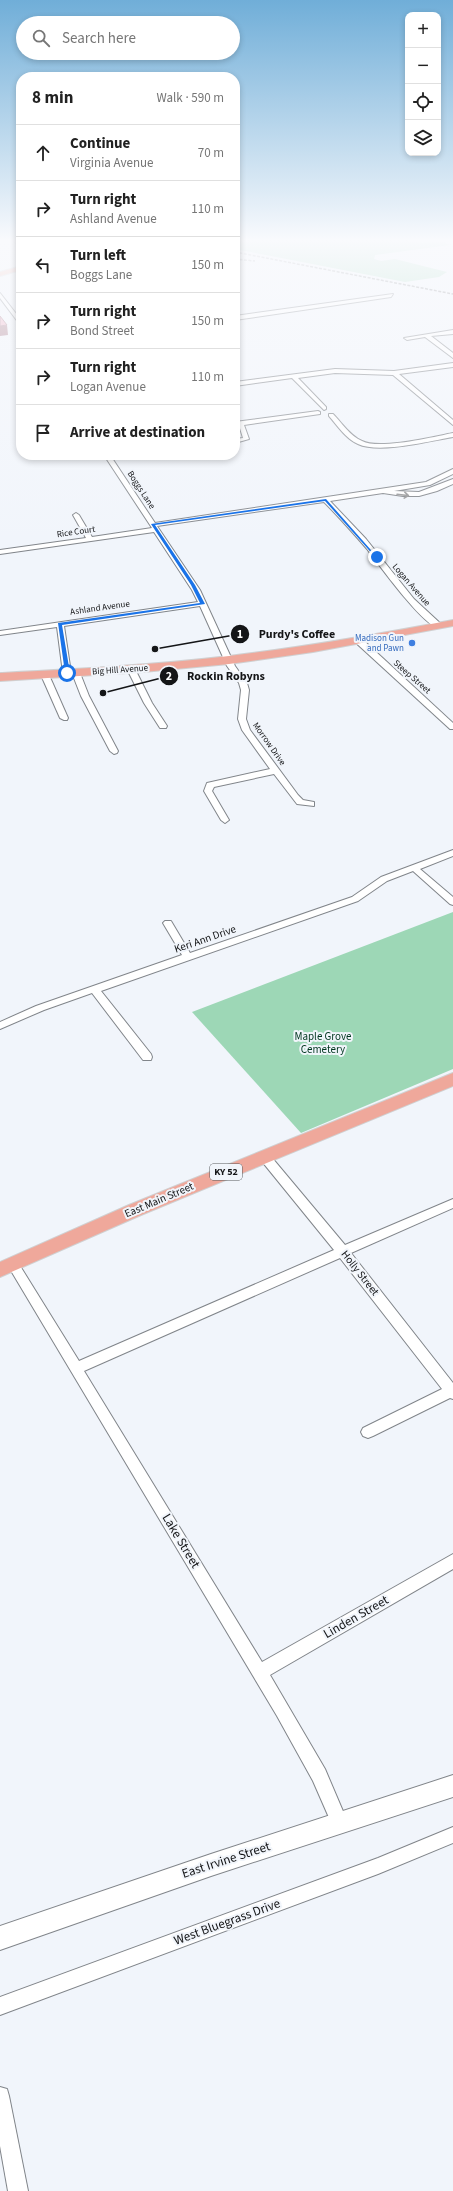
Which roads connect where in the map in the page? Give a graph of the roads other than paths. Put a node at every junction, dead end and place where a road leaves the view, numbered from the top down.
1 (434, 341) edge
2 (453, 356) edge
3 (453, 366) edge
4 (394, 373) junction
5 (293, 376) junction
6 (240, 383) edge
7 (324, 408) junction
8 (318, 413) junction
9 (331, 415) junction
10 (453, 423) edge
11 (240, 424) edge
12 (240, 428) edge
13 (453, 435) edge
14 (240, 440) edge
15 (110, 460) edge
16 (453, 471) edge
17 (453, 481) edge
18 (382, 491) junction
19 (326, 500) junction
20 (76, 515) dead end
21 (154, 527) junction
22 (90, 539) junction
23 (0, 552) edge
24 (202, 604) junction
25 (453, 623) edge
26 (60, 624) junction
27 (438, 626) junction
28 (0, 633) edge
29 (358, 640) junction
30 (230, 660) junction
31 (131, 670) junction
32 (72, 673) junction
33 (45, 675) junction
34 (0, 677) edge
35 (64, 718) dead end
36 (451, 722) edge
37 (163, 726) dead end
38 (114, 751) dead end
39 (275, 771) junction
40 (311, 804) dead end
41 (225, 820) dead end
42 (453, 853) edge
43 (413, 867) junction
44 (453, 902) edge
45 (168, 923) dead end
46 (188, 957) junction
47 (94, 990) junction
48 (0, 1026) edge
49 (148, 1057) dead end
50 (453, 1079) edge
51 (264, 1156) junction
52 (453, 1203) edge
53 (343, 1252) junction
54 (7, 1267) edge
55 (77, 1368) junction
56 (452, 1391) edge
57 (368, 1432) dead end
58 (453, 1561) edge
59 (260, 1672) junction
60 (453, 1786) edge
61 (340, 1823) junction
62 (453, 1835) edge
63 (0, 1938) edge
64 (0, 2006) edge
65 (0, 2096) edge
66 (18, 2191) edge

1 - 2 street
3 - 4 street
4 - 5 street
4 - 10 street
5 - 6 street
5 - 7 street
7 - 8 street
7 - 9 street
8 - 9 street
8 - 11 street
9 - 13 street
12 - 14 street
15 - 21 street, Boggs Lane
16 - 18 street, Rice Court
18 -> 17 street
18 - 19 street, Rice Court
19 - 21 street, Rice Court
19 - 27 street, Logan Avenue
20 - 22 street
21 - 22 street, Rice Court
21 - 24 street, Boggs Lane
22 - 23 street, Rice Court
24 - 26 street, Ashland Avenue
24 - 30 street, Boggs Lane
25 - 27 main road, Big Hill Avenue
26 - 28 street, Ashland Avenue
26 - 32 street
27 - 29 main road, Big Hill Avenue
29 - 30 main road, Big Hill Avenue
29 - 36 street, Steep Street
30 - 31 main road, Big Hill Avenue
30 - 39 street, Morrow Drive
31 - 32 main road, Big Hill Avenue
31 - 37 street
32 - 33 main road, Big Hill Avenue
32 - 38 street
33 - 34 main road, Big Hill Avenue
33 - 35 street
39 - 40 street, Morrow Drive
39 - 41 street
42 - 43 street, Keri Ann Drive
43 - 44 street
43 - 46 street, Keri Ann Drive
45 - 46 street
46 - 47 street, Keri Ann Drive
47 - 48 street, Keri Ann Drive
47 - 49 street
50 - 51 main road, East Main Street / KY 52
51 - 53 street, Holly Street
51 - 54 main road, East Main Street / KY 52
52 - 53 street
53 - 55 street
53 - 56 street, Holly Street
54 - 55 street, Lake Street
55 - 59 street, Lake Street
56 - 57 street
58 - 59 street, Linden Street
59 - 61 street, Lake Street
60 - 61 street, East Irvine Street
61 - 63 street, East Irvine Street
62 - 64 street, West Bluegrass Drive
65 - 66 street

